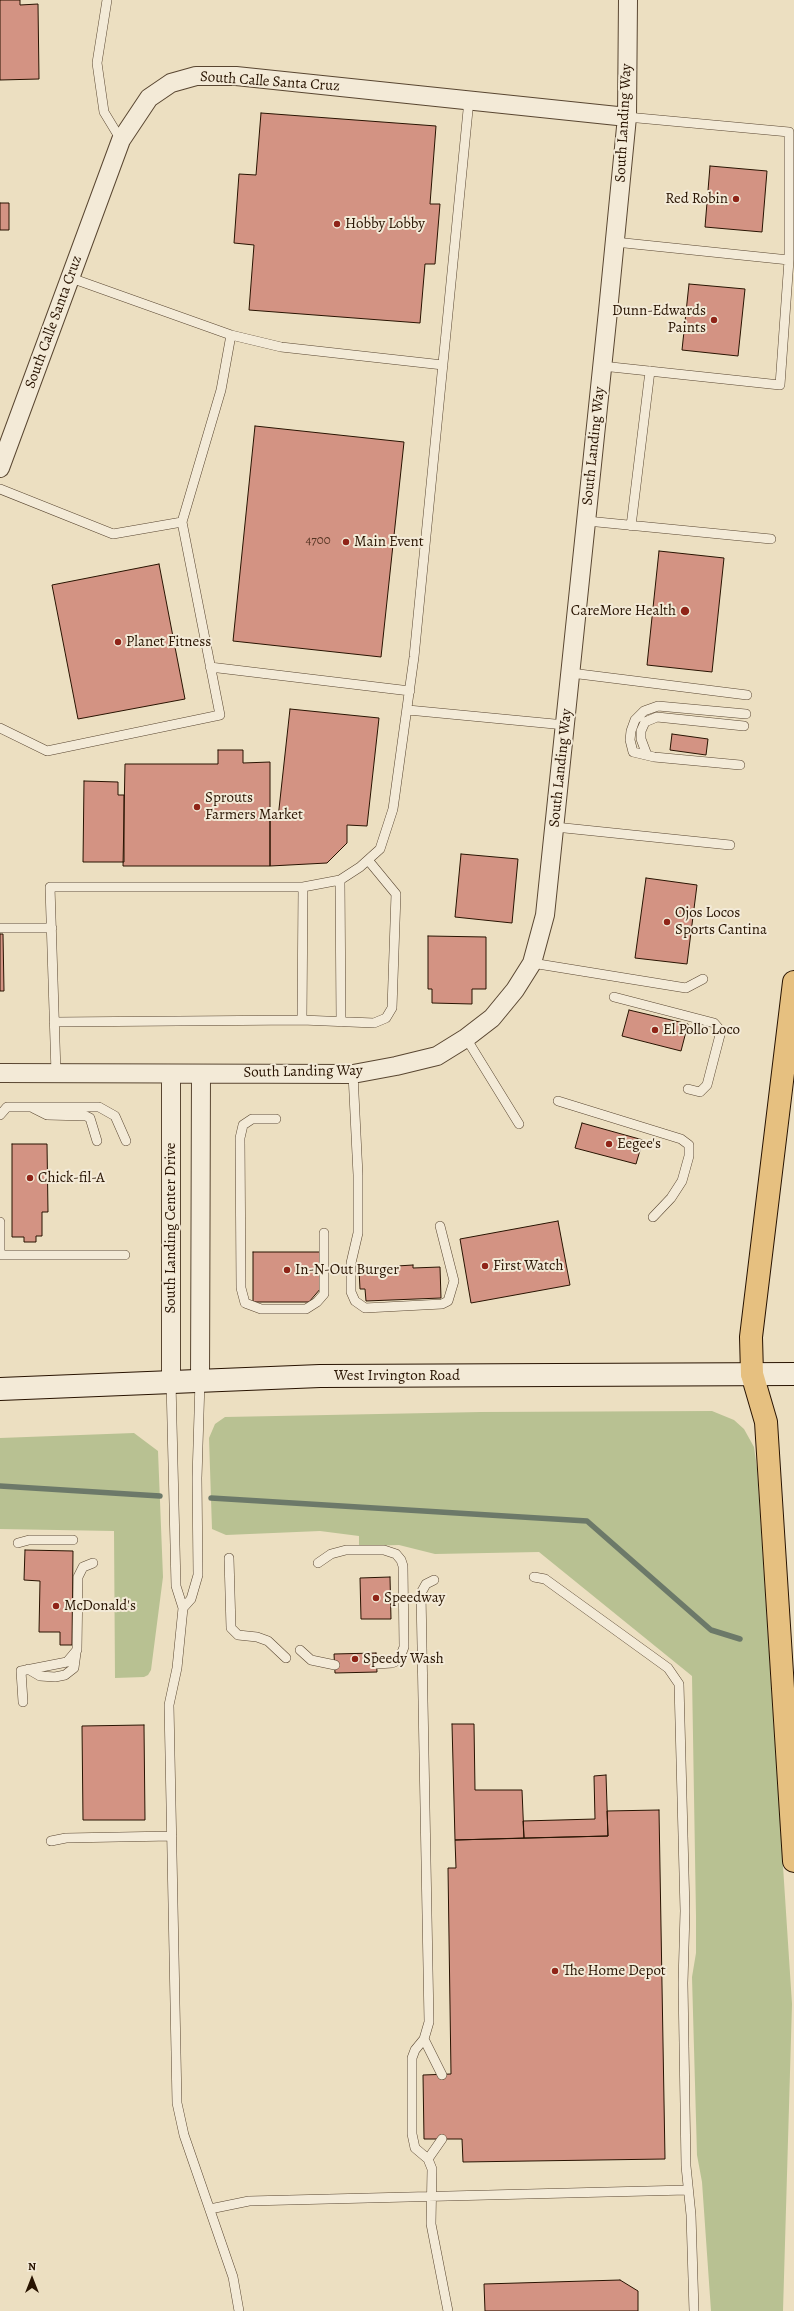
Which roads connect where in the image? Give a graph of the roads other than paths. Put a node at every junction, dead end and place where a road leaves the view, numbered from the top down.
1 (107, 0) edge
2 (628, 0) edge
3 (469, 100) junction
4 (628, 117) junction
5 (122, 140) junction
6 (615, 242) junction
7 (789, 260) junction
8 (71, 278) junction
9 (231, 335) junction
10 (443, 365) junction
11 (602, 366) junction
12 (650, 371) junction
13 (0, 468) edge
14 (0, 489) edge
15 (587, 521) junction
16 (182, 522) junction
17 (632, 526) junction
18 (771, 539) dead end
19 (210, 667) junction
20 (571, 673) junction
21 (410, 691) junction
22 (747, 695) dead end
23 (408, 710) junction
24 (746, 714) dead end
25 (566, 725) junction
26 (744, 726) dead end
27 (0, 728) edge
28 (646, 755) junction
29 (740, 765) dead end
30 (556, 827) junction
31 (730, 845) dead end
32 (368, 860) junction
33 (340, 880) junction
34 (303, 887) junction
35 (0, 928) edge
36 (52, 928) junction
37 (532, 963) junction
38 (703, 979) dead end
39 (794, 982) edge
40 (614, 997) dead end
41 (302, 1020) junction
42 (54, 1022) junction
43 (341, 1022) junction
44 (466, 1038) junction
45 (0, 1073) edge
46 (56, 1073) junction
47 (171, 1074) junction
48 (201, 1074) junction
49 (353, 1074) junction
50 (688, 1090) dead end
51 (558, 1101) dead end
52 (30, 1107) junction
53 (0, 1115) edge
54 (276, 1119) dead end
55 (519, 1124) dead end
56 (97, 1141) dead end
57 (126, 1141) dead end
58 (653, 1217) dead end
59 (0, 1222) edge
60 (440, 1226) dead end
61 (324, 1233) dead end
62 (0, 1255) edge
63 (126, 1255) dead end
64 (752, 1374) junction
65 (794, 1374) edge
66 (200, 1381) junction
67 (171, 1382) junction
68 (0, 1389) edge
69 (73, 1540) dead end
70 (18, 1543) dead end
71 (229, 1558) dead end
72 (93, 1563) dead end
73 (318, 1563) dead end
74 (534, 1577) dead end
75 (434, 1580) dead end
76 (183, 1608) junction
77 (300, 1650) dead end
78 (286, 1658) dead end
79 (377, 1664) dead end
80 (335, 1665) dead end
81 (23, 1702) dead end
82 (172, 1836) junction
83 (51, 1841) dead end
84 (794, 1861) edge
85 (424, 2038) junction
86 (442, 2075) dead end
87 (442, 2139) dead end
88 (428, 2159) junction
89 (687, 2190) junction
90 (431, 2196) junction
91 (210, 2209) junction
92 (239, 2311) edge
93 (448, 2311) edge
94 (694, 2311) edge

1 - 5 lane
2 - 4 street, South Landing Way
3 - 4 street, South Calle Santa Cruz
3 - 5 street, South Calle Santa Cruz
3 - 10 lane
4 - 6 street, South Landing Way
4 - 7 lane
5 - 8 street, South Calle Santa Cruz
6 - 7 lane
6 - 11 street, South Landing Way
7 - 12 lane
8 - 9 lane
8 - 13 street, South Calle Santa Cruz
9 - 10 lane
9 - 16 lane
10 - 21 lane
11 - 12 lane
11 - 15 street, South Landing Way
12 - 17 lane
14 - 16 lane
15 - 17 lane
15 - 20 street, South Landing Way
16 - 19 lane
17 - 18 lane
19 - 21 lane
19 - 27 lane
20 - 22 lane
20 - 25 street, South Landing Way
21 - 23 lane
23 - 25 lane
23 - 32 lane
24 - 28 lane
25 - 30 street, South Landing Way
26 - 28 lane
28 - 29 lane
30 - 31 lane
30 - 37 street, South Landing Way
32 - 33 lane
32 - 43 lane
33 - 34 lane
33 - 43 lane
34 - 36 lane
34 - 41 lane
35 - 36 lane
36 - 42 lane
37 - 38 lane
37 - 44 street, South Landing Way
39 - 64 main road
40 - 50 lane
41 - 42 lane
41 - 43 lane
42 - 46 lane
44 - 49 street, South Landing Way
44 - 55 lane
45 - 46 street, South Landing Way
46 - 47 street, South Landing Way
47 - 48 street, South Landing Way
47 - 67 street, South Landing Center Drive
48 - 49 street, South Landing Way
48 - 66 street, South Landing Center Drive
49 - 60 lane
51 - 58 lane
52 - 53 lane
52 - 56 lane
52 - 57 lane
54 - 61 lane
59 - 62 lane
62 - 63 lane
64 - 65 main road, West Irvington Road
64 - 66 main road, West Irvington Road
64 - 84 main road
66 - 67 main road, West Irvington Road
66 - 76 lane
67 - 68 main road, West Irvington Road
67 - 76 lane
69 - 70 lane
71 - 78 lane
72 - 81 lane
73 - 79 lane
74 - 89 lane
75 - 85 lane
76 - 82 lane
77 - 80 lane
82 - 83 lane
82 - 91 lane
85 - 86 lane
85 - 88 lane
87 - 88 lane
88 - 90 lane
89 - 90 lane
89 - 94 lane
90 - 91 lane
90 - 93 lane
91 - 92 lane

